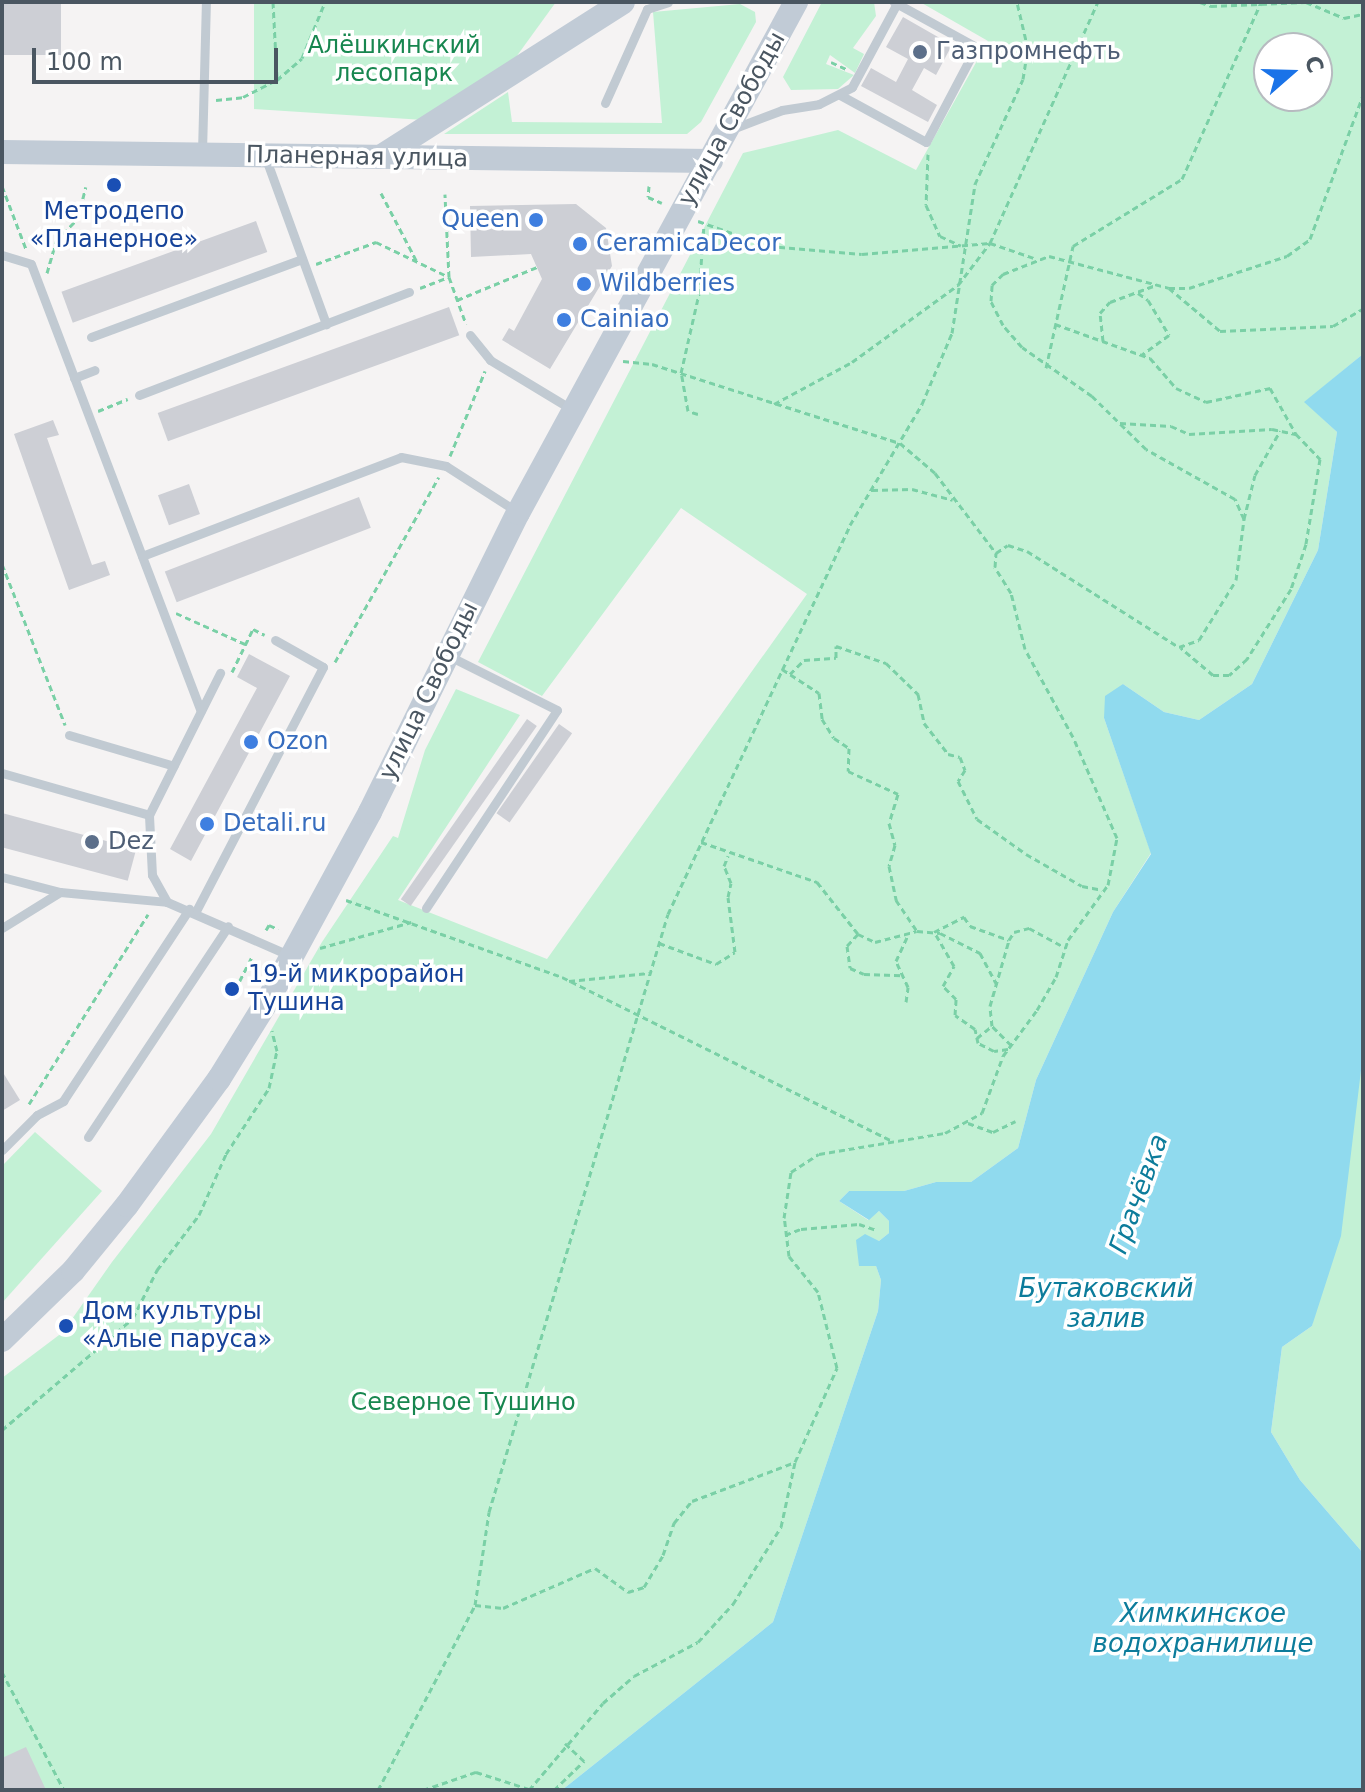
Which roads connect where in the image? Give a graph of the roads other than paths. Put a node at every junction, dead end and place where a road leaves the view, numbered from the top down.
1 (206, 2) edge
2 (623, 2) edge
3 (668, 2) edge
4 (895, 4) edge
5 (791, 6) edge
6 (840, 95) junction
7 (605, 103) dead end
8 (725, 132) junction
9 (2, 152) edge
10 (202, 155) junction
11 (265, 156) junction
12 (380, 157) junction
13 (711, 161) junction
14 (3, 251) edge
15 (304, 263) junction
16 (409, 292) road end
17 (326, 324) junction
18 (470, 335) road end
19 (91, 337) dead end
20 (95, 370) dead end
21 (74, 378) junction
22 (139, 395) road end
23 (576, 412) junction
24 (518, 513) junction
25 (142, 556) junction
26 (275, 640) road end
27 (445, 654) junction
28 (220, 673) road end
29 (201, 711) junction
30 (69, 735) road end
31 (174, 766) junction
32 (2, 773) edge
33 (149, 815) junction
34 (2, 877) edge
35 (60, 892) junction
36 (167, 902) junction
37 (426, 908) dead end
38 (192, 910) junction
39 (228, 926) junction
40 (2, 928) edge
41 (292, 957) junction
42 (88, 1137) dead end
43 (2, 1150) edge
44 (2, 1340) edge

1 - 10 lane
2 - 12 main road
3 - 7 lane
4 - 6 lane
4 - 6 lane
5 - 8 main road, улица Свободы
6 - 8 lane
8 - 13 main road, улица Свободы
9 - 10 main road, Планерная улица
10 - 11 main road, Планерная улица
11 - 12 main road, Планерная улица
11 - 15 lane
12 - 13 main road, Планерная улица
13 - 23 main road, улица Свободы
14 - 21 lane
15 - 17 lane
15 - 19 lane
16 - 17 lane
17 - 22 lane
18 - 23 lane
20 - 21 lane
21 - 25 lane
23 - 24 main road, улица Свободы
24 - 25 lane
24 - 27 main road, улица Свободы
25 - 29 lane
26 - 38 lane
27 - 37 lane
27 - 41 main road, улица Свободы
28 - 29 lane
29 - 31 lane
30 - 31 lane
31 - 33 lane
32 - 33 lane
33 - 36 lane
34 - 35 lane
35 - 36 lane
35 - 40 lane
36 - 38 lane
38 - 39 lane
38 - 43 lane
39 - 41 lane
39 - 42 lane
41 - 44 main road, улица Свободы

